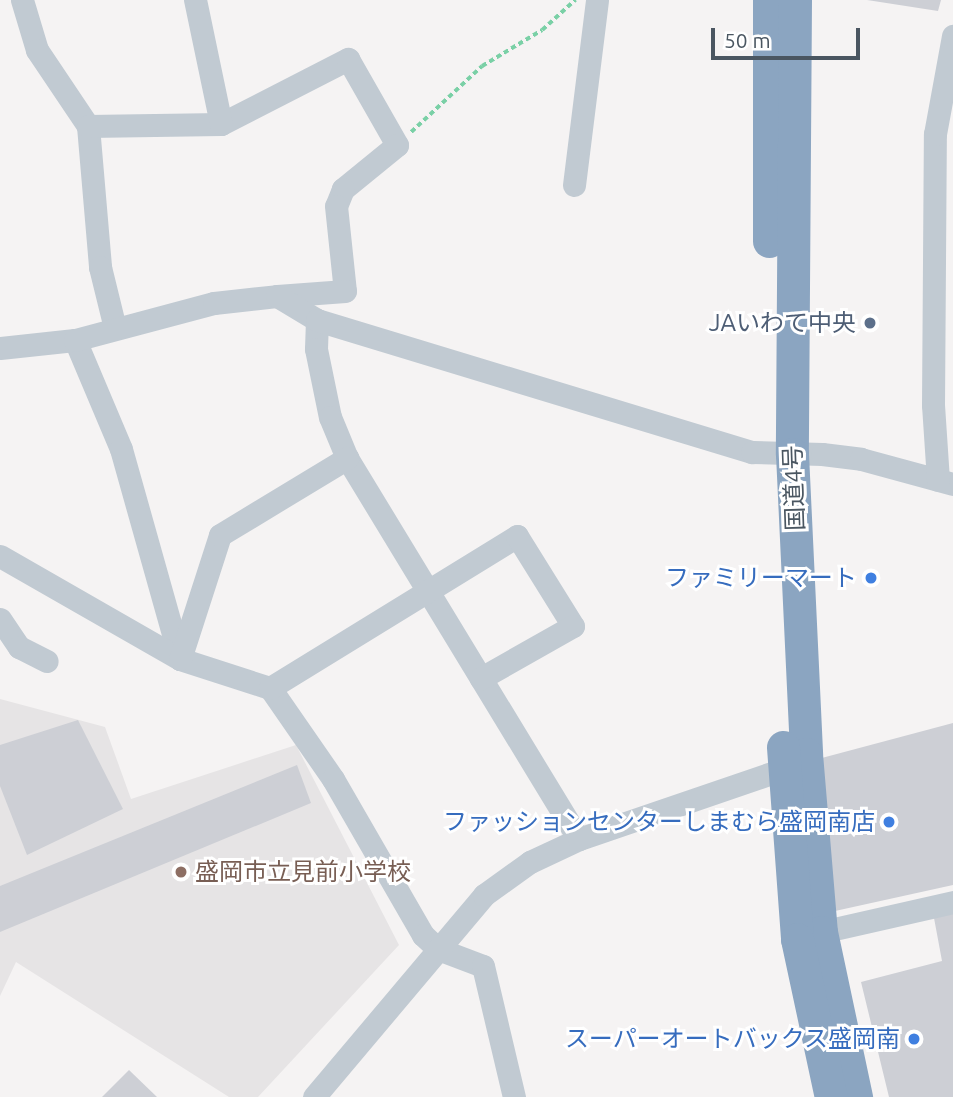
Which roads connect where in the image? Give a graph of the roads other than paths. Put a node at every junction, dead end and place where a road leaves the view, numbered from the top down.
1 (22, 0) edge
2 (195, 0) edge
3 (597, 0) edge
4 (769, 0) edge
5 (795, 0) edge
6 (953, 36) edge
7 (221, 124) junction
8 (88, 126) junction
9 (574, 186) dead end
10 (278, 296) junction
11 (317, 320) junction
12 (115, 328) junction
13 (75, 340) junction
14 (0, 348) edge
15 (782, 454) junction
16 (346, 458) junction
17 (946, 482) edge
18 (0, 556) edge
19 (429, 593) junction
20 (0, 619) edge
21 (180, 659) junction
22 (47, 661) dead end
23 (481, 678) junction
24 (270, 688) junction
25 (795, 765) junction
26 (579, 839) junction
27 (953, 902) edge
28 (821, 932) junction
29 (438, 949) junction
30 (314, 1097) edge
31 (514, 1097) edge
32 (831, 1097) edge
33 (856, 1097) edge

1 - 8 street
2 - 7 street
3 - 9 street
4 - 15 highway, 国道4号
5 - 15 highway, 国道4号
6 - 17 street
7 - 8 street
7 - 10 street
8 - 12 street
10 - 11 street
10 - 12 street
11 - 15 street
11 - 16 street
12 - 13 street
13 - 14 street
13 - 21 street
15 - 17 street
15 - 25 highway, 国道4号
16 - 19 street
16 - 21 street
18 - 21 street
19 - 23 street
19 - 23 street
19 - 24 street
20 - 22 street
21 - 24 street
23 - 26 street
24 - 29 street
25 - 26 street
25 - 28 highway, 国道4号
25 - 32 highway, 国道4号
26 - 29 street
27 - 28 street
28 - 33 highway, 国道4号
29 - 30 street
29 - 31 street

